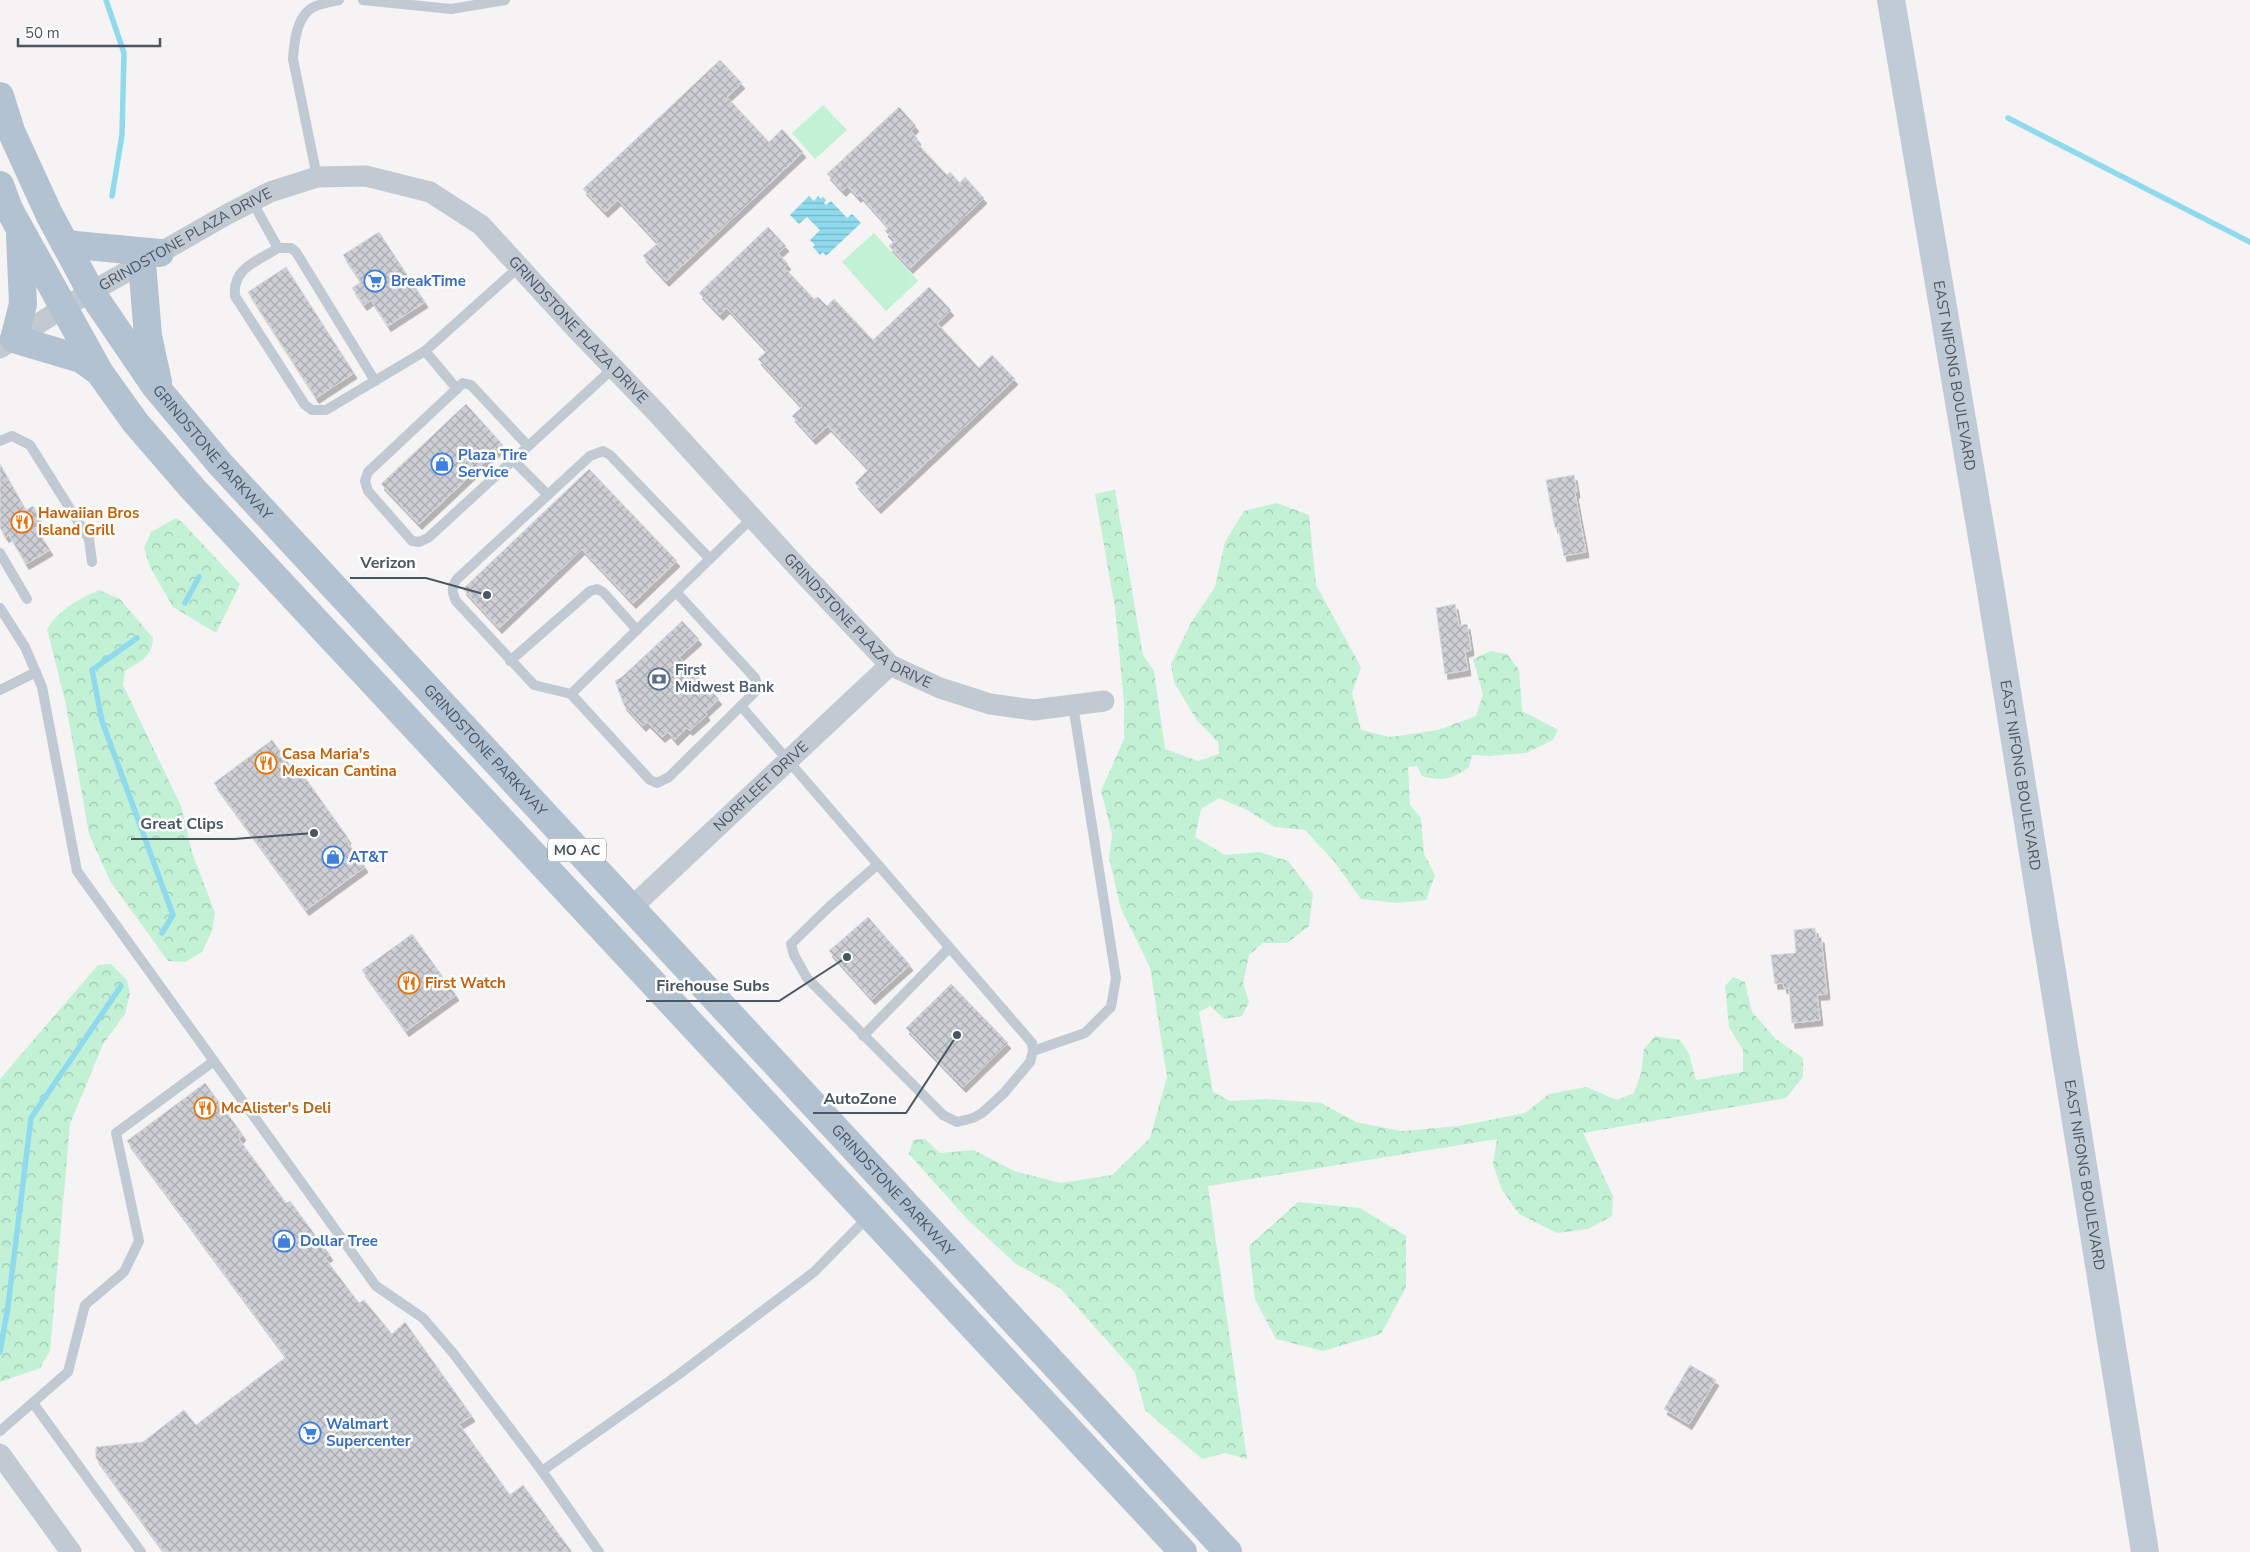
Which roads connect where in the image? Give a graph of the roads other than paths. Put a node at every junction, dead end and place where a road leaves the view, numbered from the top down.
1 (339, 0) edge
2 (363, 0) edge
3 (505, 0) edge
4 (1891, 0) edge
5 (0, 96) edge
6 (317, 177) junction
7 (0, 185) edge
8 (252, 201) junction
9 (20, 228) junction
10 (65, 244) junction
11 (278, 248) junction
12 (151, 258) junction
13 (519, 267) junction
14 (91, 292) junction
15 (63, 308) junction
16 (7, 344) edge
17 (424, 351) junction
18 (613, 368) junction
19 (100, 373) junction
20 (375, 381) junction
21 (457, 389) junction
22 (161, 393) junction
23 (0, 441) edge
24 (528, 446) junction
25 (513, 460) junction
26 (548, 495) junction
27 (752, 518) junction
28 (0, 552) edge
29 (710, 559) junction
30 (92, 562) dead end
31 (676, 592) junction
32 (27, 599) dead end
33 (0, 608) edge
34 (637, 630) junction
35 (510, 660) junction
36 (890, 665) junction
37 (36, 672) junction
38 (0, 690) edge
39 (571, 694) junction
40 (1104, 701) dead end
41 (1073, 705) junction
42 (741, 706) junction
43 (788, 761) junction
44 (877, 865) junction
45 (631, 908) junction
46 (949, 948) junction
47 (862, 1036) junction
48 (1033, 1051) junction
49 (214, 1061) junction
50 (870, 1215) junction
51 (33, 1403) junction
52 (0, 1431) edge
53 (0, 1454) edge
54 (542, 1471) junction
55 (71, 1552) edge
56 (141, 1552) edge
57 (599, 1552) edge
58 (1183, 1552) edge
59 (1228, 1552) edge
60 (2145, 1552) edge

1 - 6 lane
2 - 3 lane
4 - 60 street, EAST NIFONG BOULEVARD
5 - 10 main road, GRINDSTONE PARKWAY / MO AC
6 - 8 street, GRINDSTONE PLAZA DRIVE
6 - 13 street, GRINDSTONE PLAZA DRIVE
7 - 9 main road, MO AC
8 - 11 lane
8 - 12 street, GRINDSTONE PLAZA DRIVE
9 - 15 main road, MO AC
9 - 16 main road
10 - 12 main road
10 - 14 main road, GRINDSTONE PARKWAY / MO AC
11 - 20 lane
11 - 20 lane
12 - 14 street, GRINDSTONE PLAZA DRIVE
12 - 22 main road
13 - 17 lane
13 - 18 street, GRINDSTONE PLAZA DRIVE
14 - 15 street, GRINDSTONE PLAZA DRIVE
14 - 22 main road, GRINDSTONE PARKWAY / MO AC
15 - 16 street, GRINDSTONE PLAZA DRIVE
15 - 19 main road, MO AC
16 - 19 main road
17 - 20 lane
17 - 21 lane
18 - 24 lane
18 - 27 street, GRINDSTONE PLAZA DRIVE
19 - 50 main road, MO AC
21 - 24 lane
21 - 25 lane
22 - 45 main road, GRINDSTONE PARKWAY / MO AC
23 - 30 lane
24 - 25 lane
25 - 26 lane
26 - 29 lane
26 - 35 lane
27 - 29 lane
27 - 36 street, GRINDSTONE PLAZA DRIVE
28 - 32 lane
29 - 31 lane
31 - 34 lane
31 - 42 lane
33 - 37 lane
34 - 35 lane
34 - 39 lane
35 - 39 lane
36 - 41 street, GRINDSTONE PLAZA DRIVE
36 - 43 street, NORFLEET DRIVE
37 - 38 lane
37 - 49 lane
39 - 42 lane
40 - 41 street, GRINDSTONE PLAZA DRIVE
41 - 48 lane
42 - 43 lane
43 - 44 lane
43 - 45 street, NORFLEET DRIVE
44 - 46 lane
44 - 47 lane
45 - 59 main road, GRINDSTONE PARKWAY / MO AC
46 - 47 lane
46 - 48 lane
47 - 48 lane
49 - 51 lane
49 - 54 lane
50 - 54 lane
50 - 58 main road, MO AC
51 - 52 lane
51 - 56 lane
53 - 55 street
54 - 57 lane

